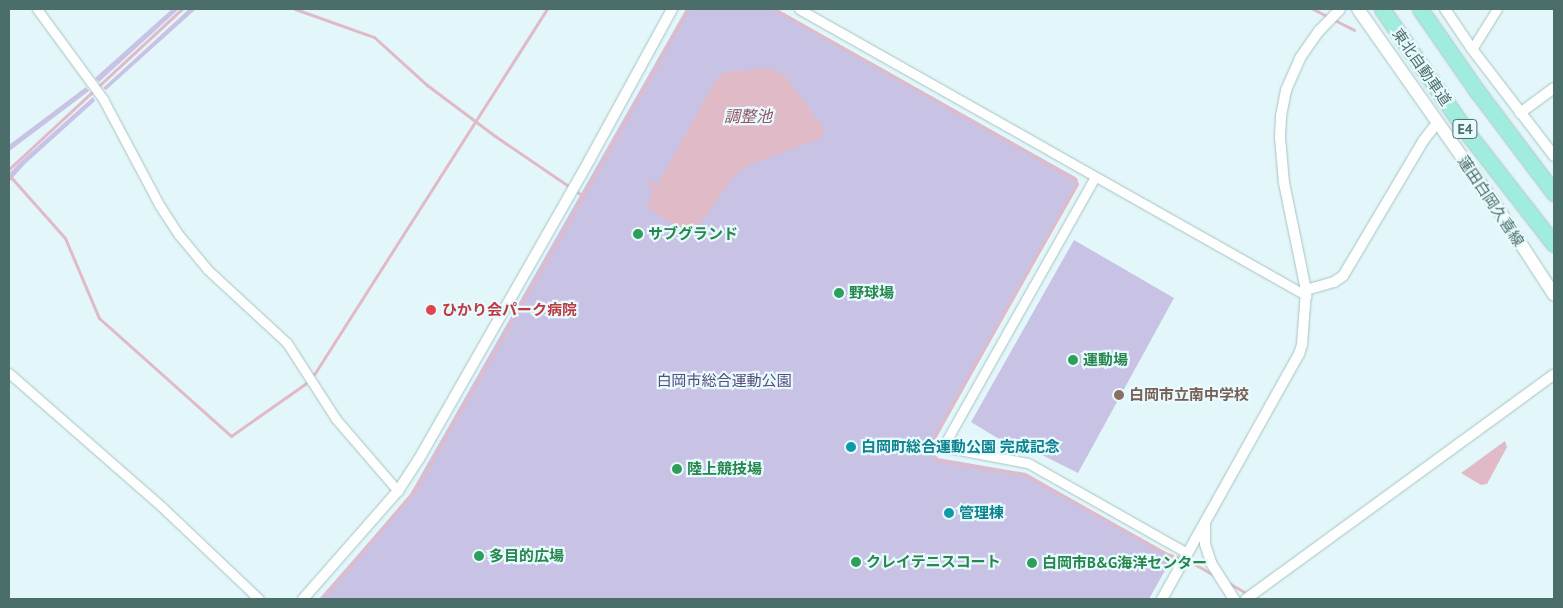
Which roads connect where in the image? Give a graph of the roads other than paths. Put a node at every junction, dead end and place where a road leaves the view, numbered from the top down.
1 (37, 9) edge
2 (672, 9) edge
3 (799, 9) edge
4 (1340, 9) edge
5 (1358, 9) edge
6 (1382, 9) edge
7 (1420, 9) edge
8 (1445, 9) edge
9 (1497, 9) edge
10 (1472, 49) junction
11 (1554, 88) edge
12 (1520, 113) junction
13 (1437, 123) junction
14 (1554, 156) edge
15 (1095, 177) junction
16 (1554, 193) edge
17 (1554, 244) edge
18 (1307, 293) junction
19 (1554, 294) edge
20 (9, 373) edge
21 (1554, 374) edge
22 (398, 491) junction
23 (1205, 521) junction
24 (1187, 553) junction
25 (259, 599) edge
26 (303, 599) edge
27 (1162, 599) edge
28 (1234, 599) edge
29 (1246, 599) edge

1 - 22 street
2 - 22 street
3 - 15 street
4 - 18 street
5 - 13 main road, 蓮田白岡久喜線
6 - 17 highway, 東北自動車道 / E4
7 - 16 highway, 東北自動車道 / E4
8 - 10 street
9 - 10 street
10 - 12 street
11 - 12 street
12 - 14 street
13 - 18 street
13 - 19 main road, 蓮田白岡久喜線
15 - 18 street
15 - 24 street
18 - 23 street
20 - 25 street
21 - 29 street
22 - 26 street
23 - 24 street
23 - 28 street
24 - 27 street

